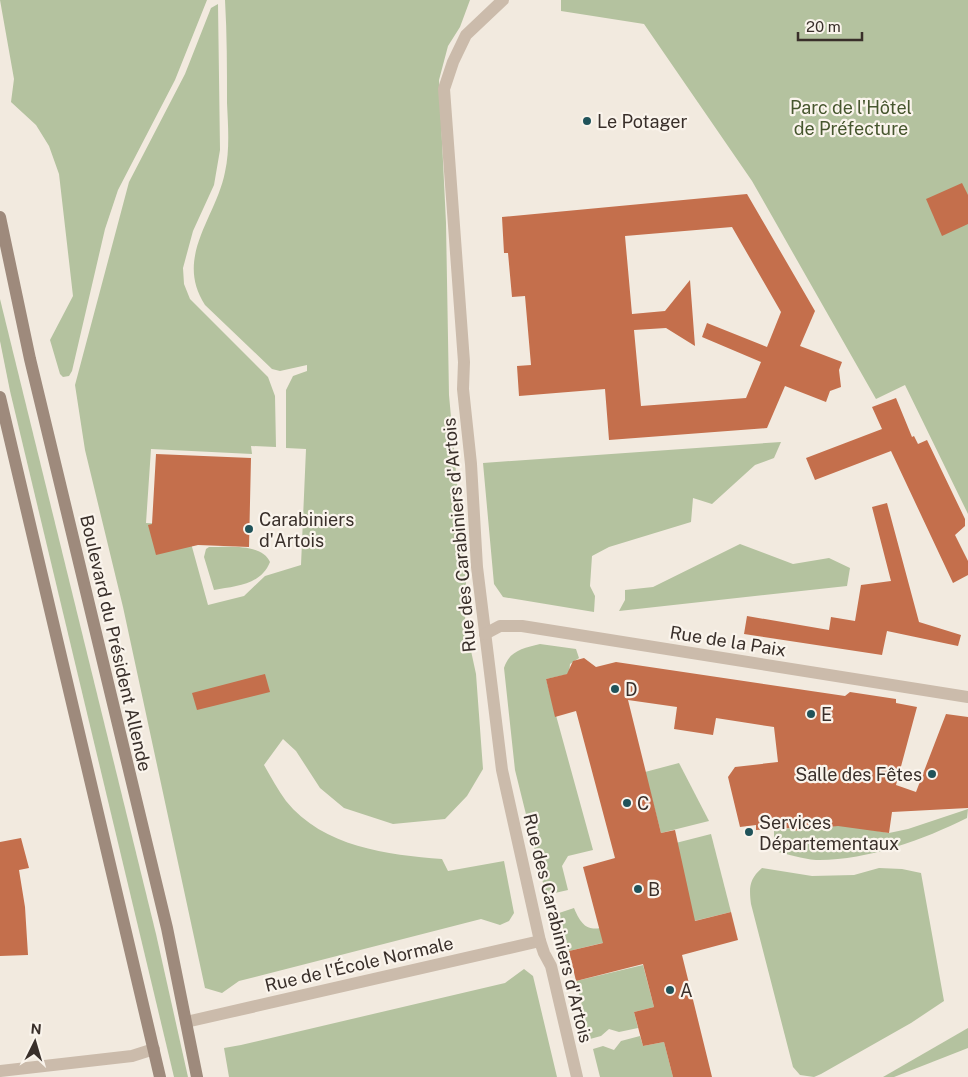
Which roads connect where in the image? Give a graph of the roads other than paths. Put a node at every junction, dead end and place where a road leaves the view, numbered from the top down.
1 (503, 0) edge
2 (0, 217) edge
3 (0, 397) edge
4 (485, 634) junction
5 (968, 697) edge
6 (540, 941) junction
7 (186, 1022) junction
8 (154, 1049) junction
9 (0, 1071) edge
10 (160, 1077) edge
11 (197, 1077) edge
12 (577, 1077) edge

1 - 4 street, Rue des Carabiniers d'Artois
2 - 7 main road, Boulevard du Président Allende
3 - 8 main road
4 - 5 street, Rue de la Paix
4 - 6 street, Rue des Carabiniers d'Artois
6 - 7 street, Rue de l'École Normale
6 - 12 street, Rue des Carabiniers d'Artois
7 - 11 main road, Boulevard du Président Allende
8 - 9 street
8 - 10 main road

